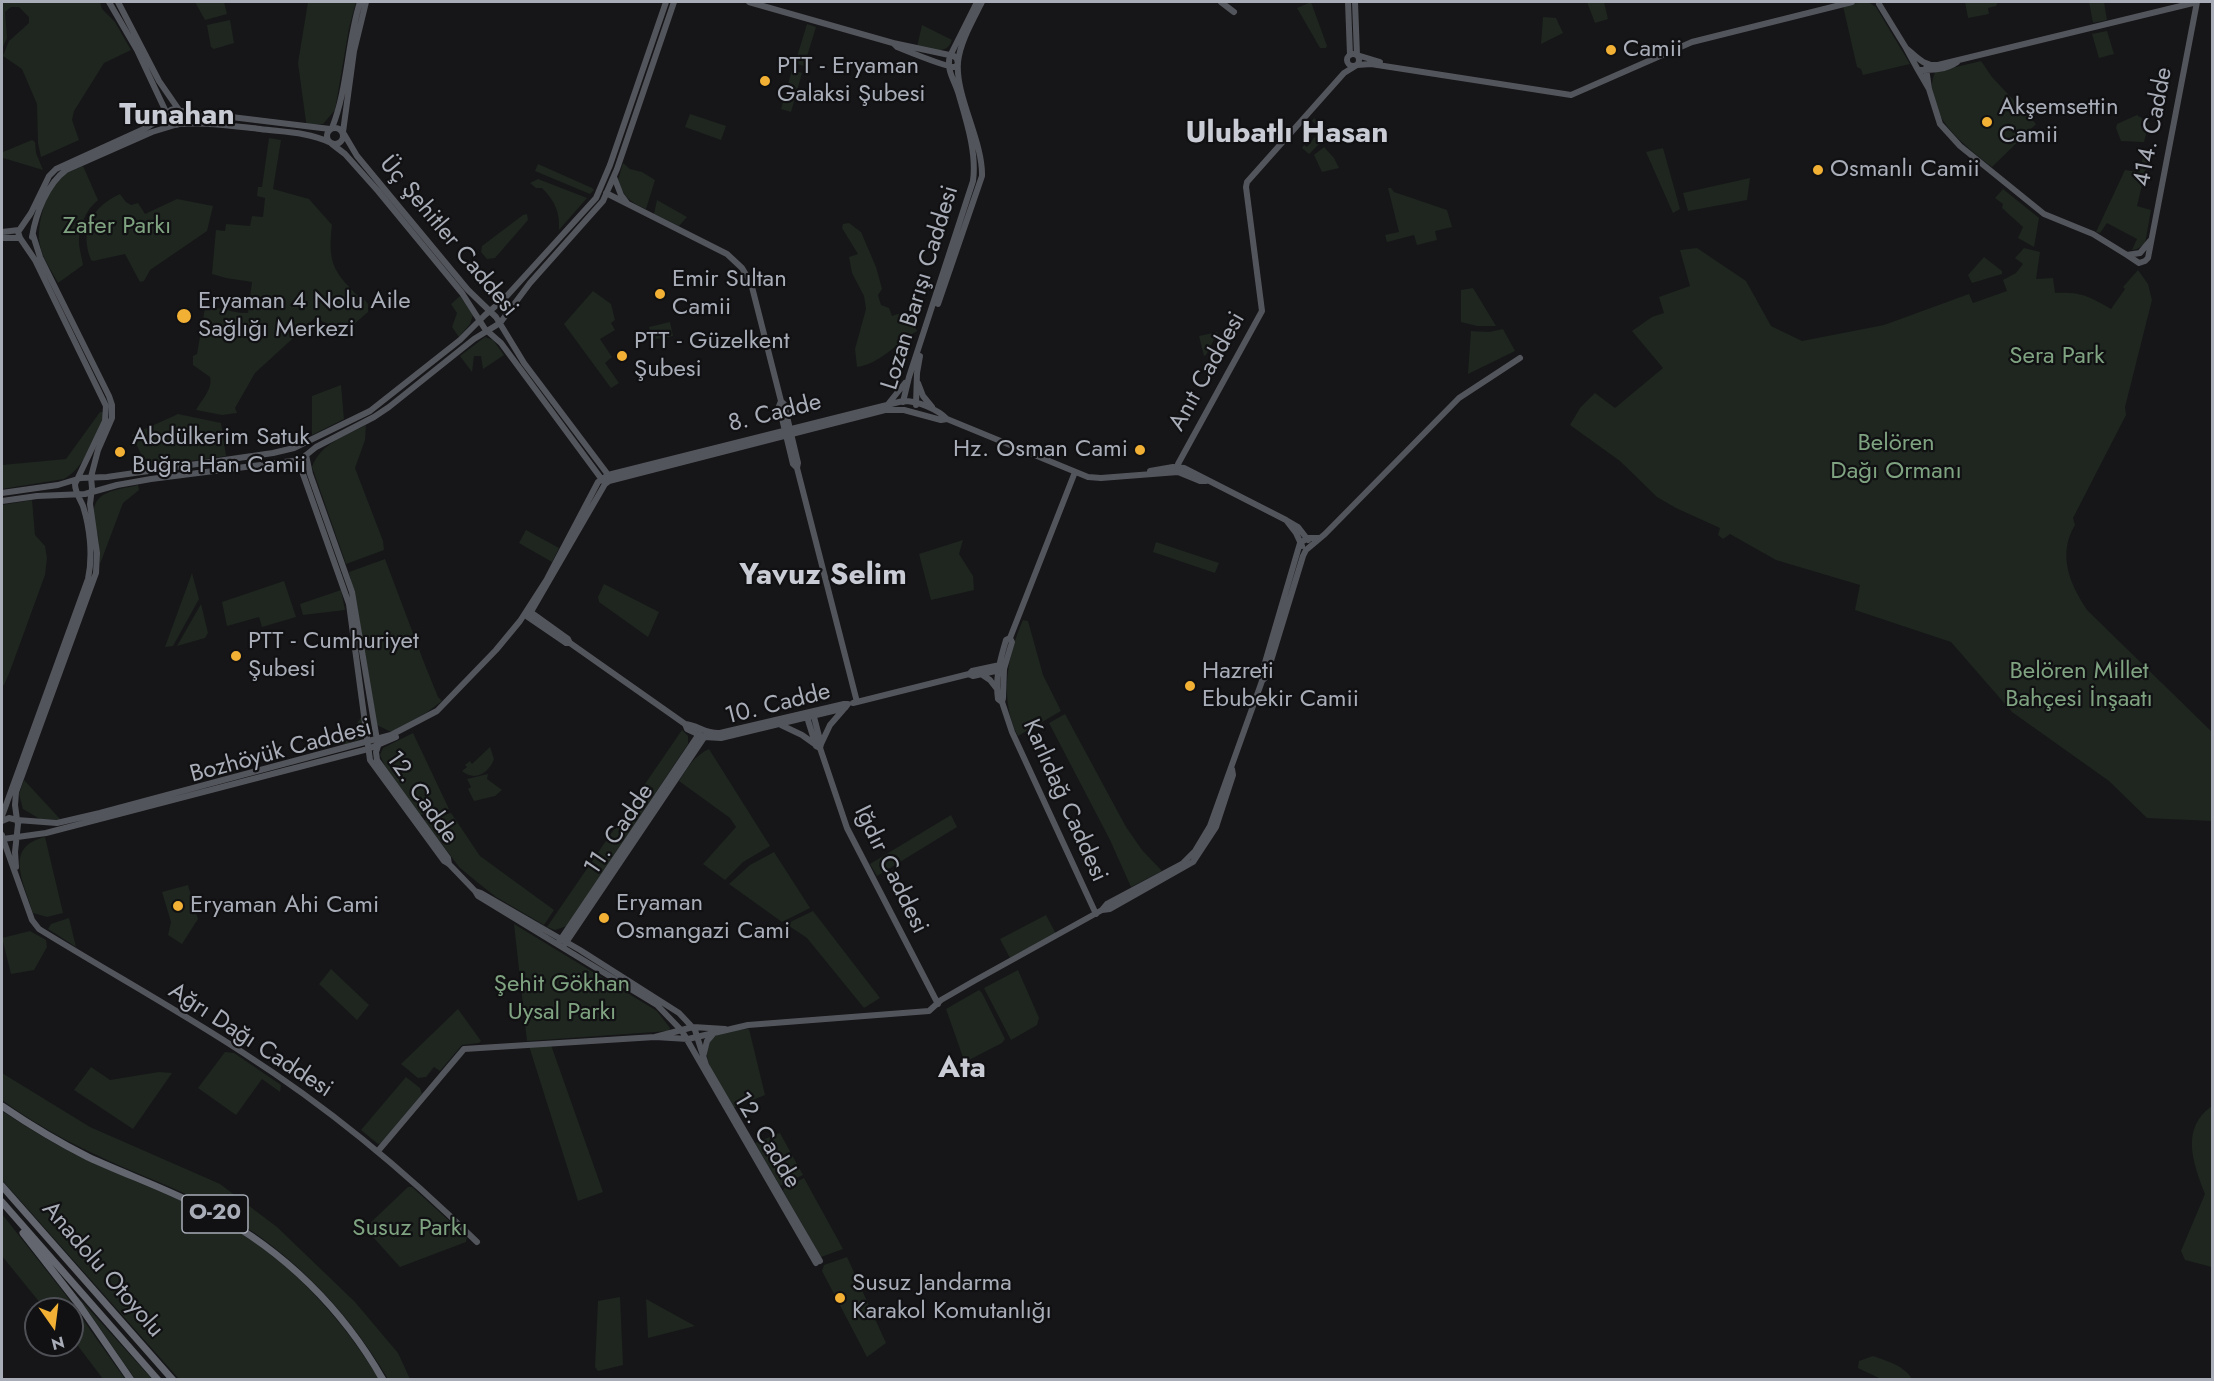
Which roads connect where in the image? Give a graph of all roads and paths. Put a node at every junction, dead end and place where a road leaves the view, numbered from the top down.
1 (110, 2) edge
2 (118, 2) edge
3 (360, 2) edge
4 (366, 2) edge
5 (666, 2) edge
6 (674, 2) edge
7 (750, 2) edge
8 (977, 2) edge
9 (982, 2) edge
10 (1221, 2) edge
11 (1348, 2) edge
12 (1355, 2) edge
13 (1840, 2) edge
14 (1852, 2) edge
15 (1877, 2) edge
16 (2197, 2) edge
17 (1234, 12) dead end
18 (892, 43) junction
19 (950, 56) junction
20 (1352, 57) junction
21 (958, 62) junction
22 (1916, 62) junction
23 (1957, 62) junction
24 (1357, 64) junction
25 (948, 67) junction
26 (1918, 70) junction
27 (1927, 70) junction
28 (1344, 73) junction
29 (1929, 90) junction
30 (1572, 93) junction
31 (181, 110) junction
32 (167, 115) junction
33 (178, 124) junction
34 (331, 129) junction
35 (343, 133) junction
36 (330, 143) junction
37 (978, 170) junction
38 (614, 177) junction
39 (974, 177) junction
40 (981, 179) junction
41 (604, 192) junction
42 (600, 199) junction
43 (629, 206) junction
44 (20, 229) junction
45 (2, 232) edge
46 (33, 234) junction
47 (2, 238) edge
48 (21, 239) junction
49 (2150, 241) junction
50 (2127, 255) junction
51 (491, 311) junction
52 (479, 321) junction
53 (500, 322) junction
54 (487, 331) junction
55 (1520, 358) dead end
56 (909, 377) junction
57 (917, 378) junction
58 (903, 401) junction
59 (916, 402) junction
60 (883, 406) junction
61 (904, 410) junction
62 (914, 412) junction
63 (937, 412) junction
64 (947, 419) junction
65 (788, 432) junction
66 (296, 447) junction
67 (305, 454) junction
68 (297, 460) junction
69 (1178, 469) junction
70 (1076, 472) junction
71 (92, 477) junction
72 (77, 479) junction
73 (606, 479) junction
74 (2, 493) edge
75 (91, 493) junction
76 (78, 494) junction
77 (2, 501) edge
78 (1286, 520) junction
79 (1308, 538) junction
80 (1320, 538) junction
81 (1300, 543) junction
82 (1309, 548) junction
83 (528, 614) junction
84 (1279, 626) junction
85 (1001, 667) junction
86 (969, 674) junction
87 (980, 674) junction
88 (997, 689) junction
89 (857, 702) junction
90 (1002, 702) junction
91 (847, 706) junction
92 (810, 715) junction
93 (780, 724) junction
94 (375, 725) junction
95 (412, 727) junction
96 (703, 734) junction
97 (391, 735) junction
98 (367, 741) junction
99 (378, 742) junction
100 (819, 746) junction
101 (368, 749) junction
102 (361, 751) junction
103 (373, 766) junction
104 (2, 816) edge
105 (16, 820) junction
106 (2, 821) edge
107 (16, 837) junction
108 (2, 838) edge
109 (449, 864) junction
110 (16, 871) junction
111 (476, 891) junction
112 (1099, 912) junction
113 (571, 929) junction
114 (547, 931) junction
115 (562, 943) junction
116 (580, 950) junction
117 (938, 1004) junction
118 (693, 1027) junction
119 (726, 1029) junction
120 (682, 1031) junction
121 (714, 1033) junction
122 (655, 1037) junction
123 (697, 1037) junction
124 (685, 1039) junction
125 (703, 1058) junction
126 (2, 1106) edge
127 (378, 1151) junction
128 (2, 1186) edge
129 (2, 1202) edge
130 (2, 1209) edge
131 (477, 1242) dead end
132 (131, 1380) edge
133 (158, 1380) edge
134 (173, 1380) edge
135 (383, 1380) edge

1 - 32 main road
2 - 31 main road
3 - 34 main road
4 - 35 main road
5 - 41 main road
6 - 38 main road
7 - 18 main road
8 - 19 main road
9 - 21 main road, Lozan Barışı Caddesi
10 - 17 main road
11 - 20 main road
12 - 20 main road
13 - 30 main road
14 - 30 main road
15 - 22 main road
16 - 23 main road
16 - 49 main road, 414. Cadde
18 - 19 main road
18 - 25 main road
19 - 21 main road
19 - 25 main road
20 - 24 main road
20 - 28 main road
20 - 30 main road
21 - 25 main road
21 - 37 main road, Lozan Barışı Caddesi
22 - 23 main road
22 - 26 main road
22 - 27 main road
23 - 27 main road
24 - 28 main road
24 - 30 main road
25 - 37 main road, Lozan Barışı Caddesi
26 - 27 main road
26 - 29 main road
27 - 29 main road
28 - 69 main road, Anıt Caddesi
29 - 50 main road
31 - 32 main road
31 - 33 main road
31 - 34 main road
32 - 33 main road
32 - 44 main road
33 - 36 main road, Üç Şehitler Caddesi
33 - 46 main road, Üç Şehitler Caddesi
34 - 35 main road
34 - 36 main road
35 - 36 main road
35 - 51 main road, Üç Şehitler Caddesi
36 - 52 main road, Üç Şehitler Caddesi
37 - 39 main road, Lozan Barışı Caddesi
37 - 40 main road, Lozan Barışı Caddesi
38 - 41 main road
38 - 43 main road
39 - 40 main road, Lozan Barışı Caddesi
39 - 56 main road, Lozan Barışı Caddesi
40 - 57 main road, Lozan Barışı Caddesi
41 - 42 main road
41 - 43 main road
42 - 43 main road
42 - 51 main road
42 - 53 main road
43 - 65 main road
44 - 45 main road
44 - 46 main road
44 - 48 main road
46 - 48 main road
46 - 71 main road, Ağrı Dağı Caddesi
47 - 48 main road
48 - 72 main road
49 - 50 main road
49 - 50 main road, 414. Cadde
51 - 52 main road
51 - 53 main road, Üç Şehitler Caddesi
52 - 54 main road, Üç Şehitler Caddesi
52 - 66 main road
53 - 54 main road
53 - 73 main road, Üç Şehitler Caddesi
54 - 67 main road
54 - 73 main road, Üç Şehitler Caddesi
55 - 80 main road
56 - 58 main road, Lozan Barışı Caddesi
56 - 60 main road
57 - 59 main road, Lozan Barışı Caddesi
57 - 63 main road
58 - 59 main road, 8. Cadde
58 - 60 main road, 8. Cadde
58 - 61 main road, Lozan Barışı Caddesi
59 - 62 main road, Lozan Barışı Caddesi
59 - 63 main road, 8. Cadde
60 - 65 main road, 8. Cadde
61 - 62 main road, 8. Cadde
61 - 65 main road, 8. Cadde
62 - 64 main road, 8. Cadde
63 - 64 main road, 8. Cadde
64 - 70 main road, 8. Cadde
65 - 73 main road, 8. Cadde
65 - 89 main road
66 - 67 main road
66 - 68 main road
66 - 71 main road
67 - 68 main road
67 - 94 main road, 12. Cadde
68 - 75 main road
68 - 98 main road, 12. Cadde
69 - 70 main road, 8. Cadde
69 - 78 main road
70 - 85 main road, Karlıdağ Caddesi
71 - 72 main road
71 - 75 main road, Ağrı Dağı Caddesi
72 - 74 main road
72 - 76 main road
73 - 83 main road, Bozhöyük Caddesi
75 - 76 main road
75 - 105 main road, Ağrı Dağı Caddesi
76 - 77 main road
76 - 104 main road
78 - 79 main road
78 - 81 main road
79 - 80 main road
79 - 81 main road
79 - 82 main road
80 - 82 main road
81 - 82 main road
81 - 84 main road
82 - 84 main road
83 - 95 main road, Bozhöyük Caddesi
83 - 96 main road, 10. Cadde
84 - 112 main road
85 - 86 main road, 10. Cadde
85 - 87 main road, 10. Cadde
85 - 88 main road, Karlıdağ Caddesi
85 - 90 main road, Karlıdağ Caddesi
86 - 87 main road, 10. Cadde
86 - 89 main road, 10. Cadde
87 - 88 main road
88 - 90 main road, Karlıdağ Caddesi
89 - 91 main road, 10. Cadde
90 - 112 main road, Karlıdağ Caddesi
91 - 92 main road, 10. Cadde
91 - 100 main road
92 - 93 main road, 10. Cadde
92 - 96 main road, 10. Cadde
92 - 100 main road, Iğdır Caddesi
93 - 96 main road, 10. Cadde
93 - 100 main road
94 - 97 main road
94 - 99 main road, 12. Cadde
95 - 97 main road, Bozhöyük Caddesi
95 - 99 main road, Bozhöyük Caddesi
96 - 113 main road, 11. Cadde
97 - 99 main road, Bozhöyük Caddesi
98 - 99 main road, Bozhöyük Caddesi
98 - 101 main road, 12. Cadde
98 - 105 main road, Bozhöyük Caddesi
99 - 101 main road, Bozhöyük Caddesi
99 - 109 main road, 12. Cadde
100 - 117 main road, Iğdır Caddesi
101 - 102 main road, Bozhöyük Caddesi
101 - 103 main road, 12. Cadde
102 - 103 main road
102 - 107 main road, Bozhöyük Caddesi
103 - 109 main road, 12. Cadde
105 - 106 main road, Bozhöyük Caddesi
105 - 107 main road, Ağrı Dağı Caddesi
107 - 108 main road, Bozhöyük Caddesi
107 - 110 main road, Ağrı Dağı Caddesi
108 - 110 main road, Ağrı Dağı Caddesi
109 - 111 main road, 12. Cadde
110 - 127 main road, Ağrı Dağı Caddesi
111 - 114 main road, 12. Cadde
111 - 115 main road, 12. Cadde
112 - 117 main road
113 - 114 main road
113 - 115 main road, 11. Cadde
113 - 116 main road
114 - 115 main road, 12. Cadde
115 - 116 main road, 12. Cadde
115 - 120 main road, 12. Cadde
116 - 118 main road, 12. Cadde
117 - 119 main road
118 - 119 main road
118 - 120 main road
118 - 123 main road, 12. Cadde
119 - 121 main road
120 - 122 main road
120 - 124 main road, 12. Cadde
121 - 123 main road
121 - 125 main road
122 - 124 main road
122 - 127 main road
123 - 124 main road
123 - 125 main road, 12. Cadde
124 - 125 main road, 12. Cadde
126 - 135 highway, O-20
127 - 131 main road, Ağrı Dağı Caddesi
128 - 134 highway, Anadolu Otoyolu
129 - 133 highway, Anadolu Otoyolu
130 - 132 highway

